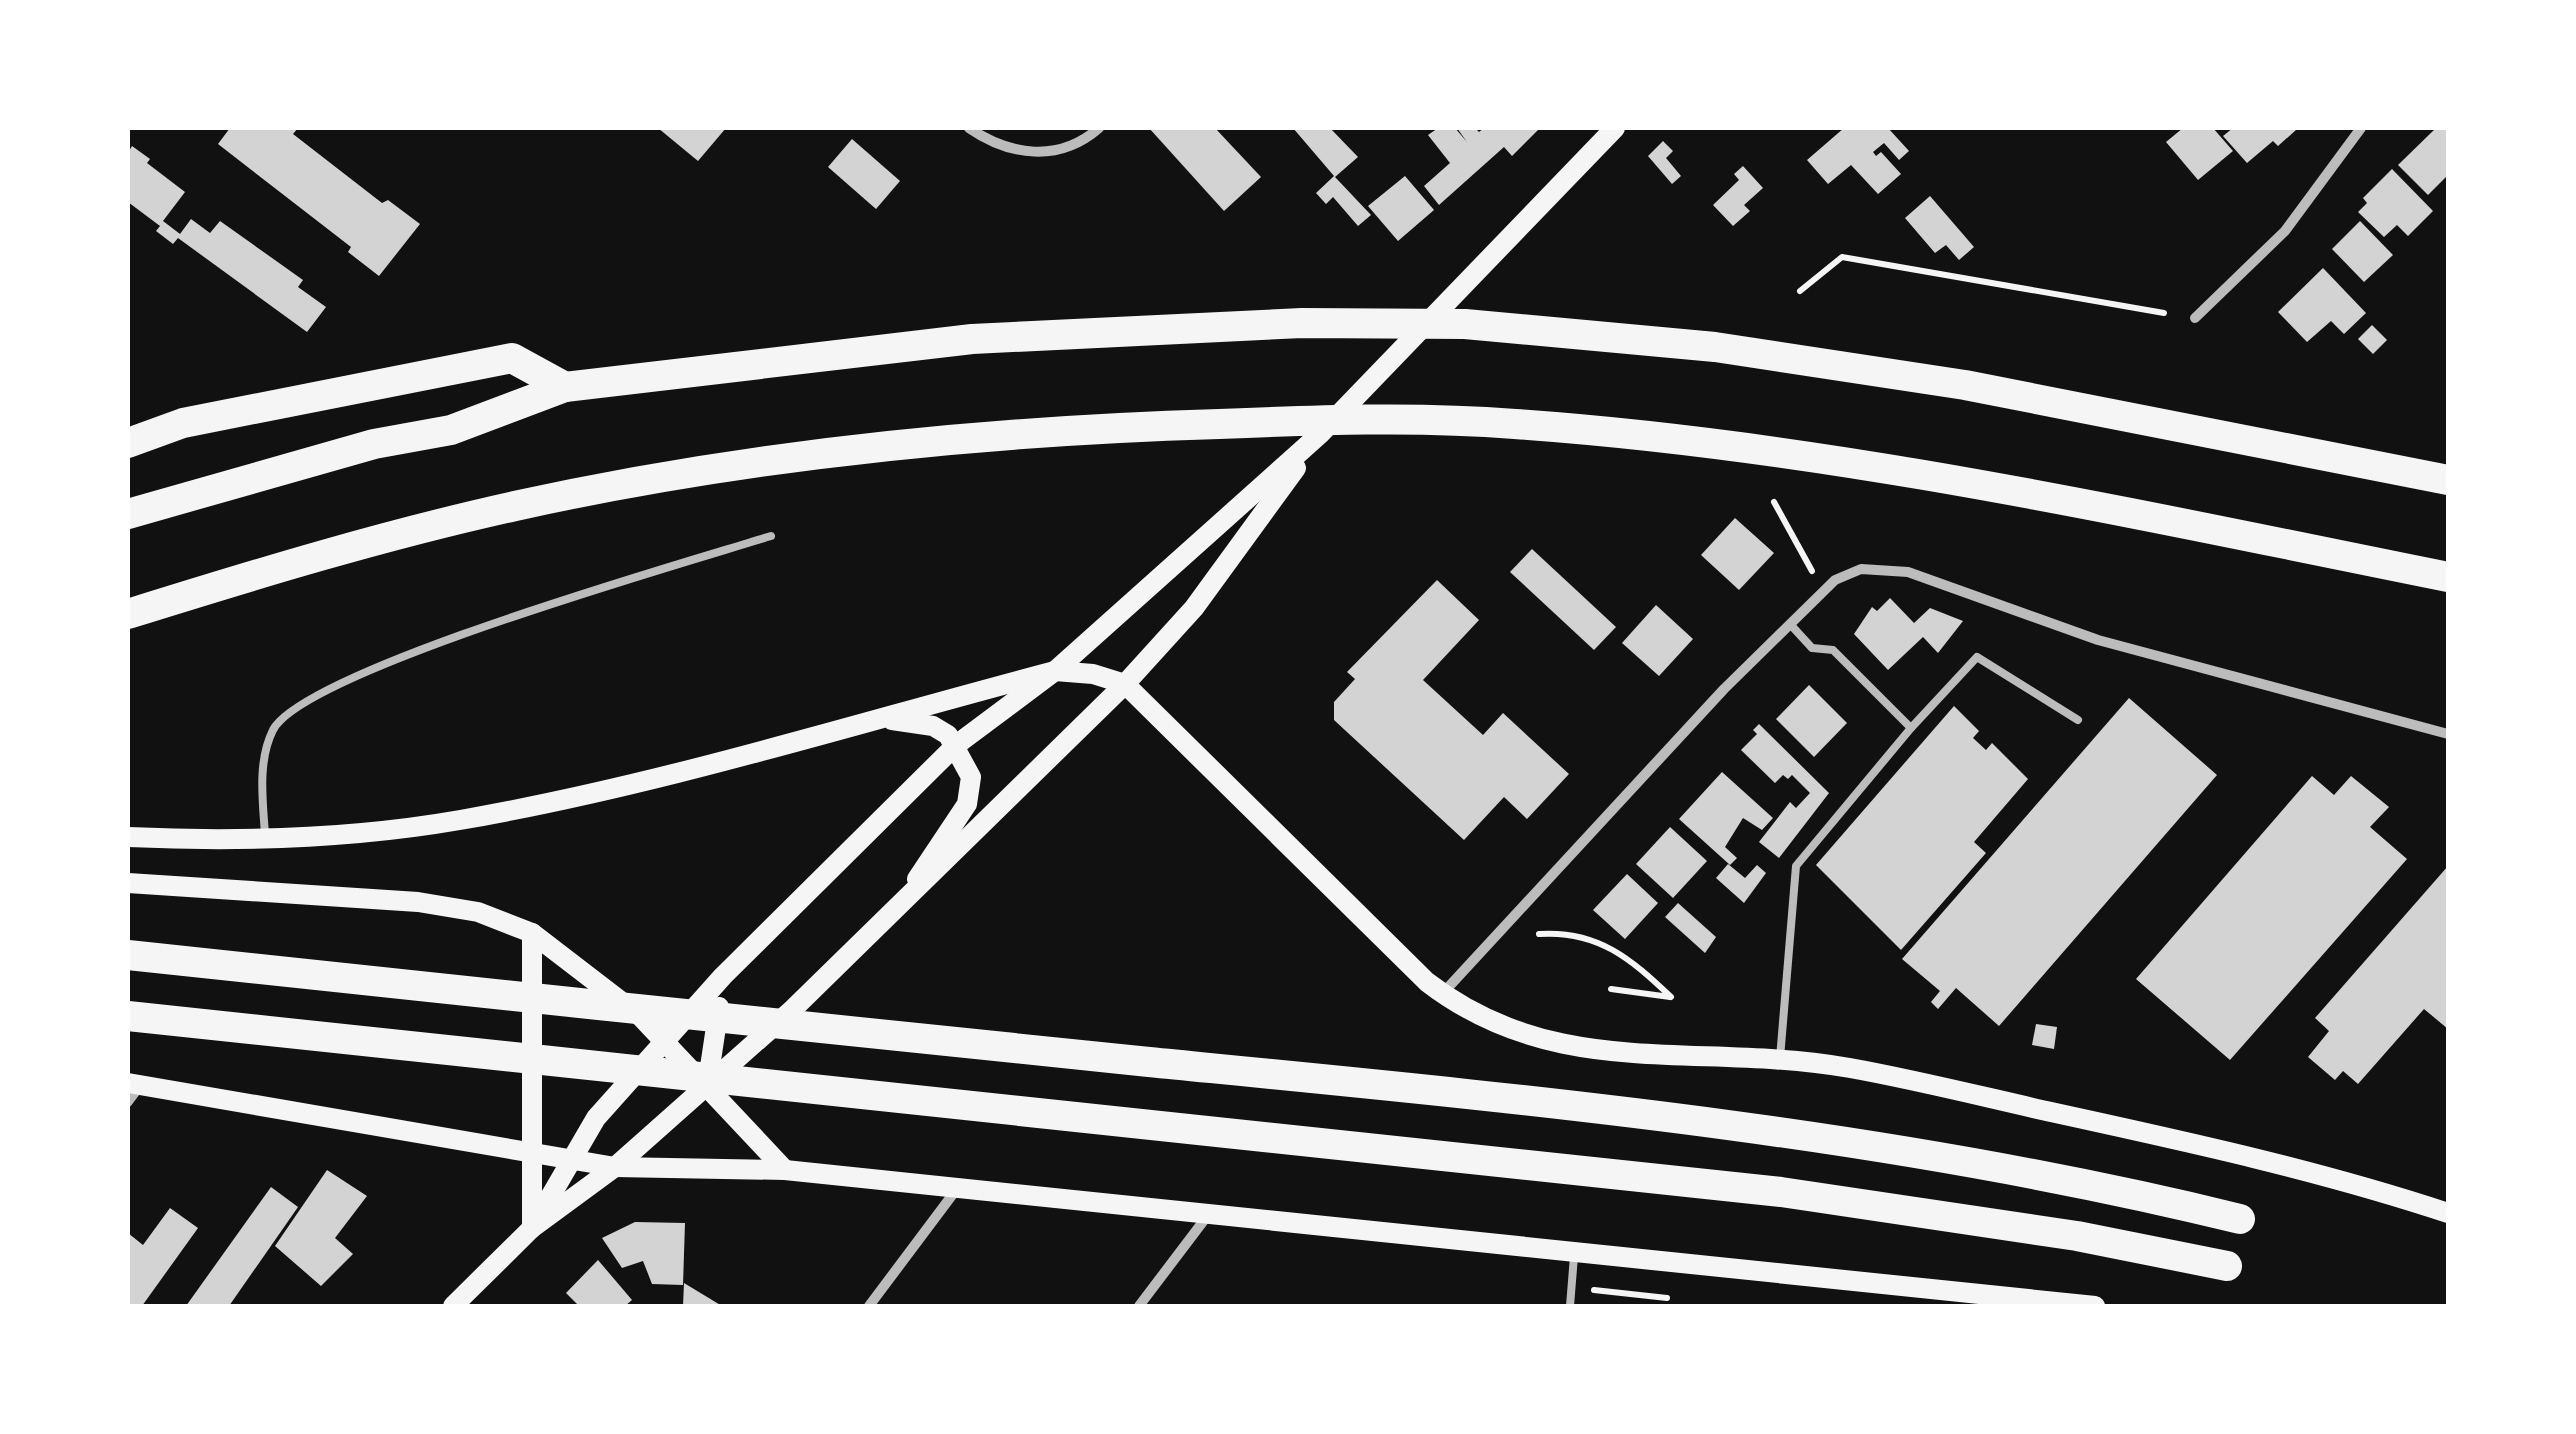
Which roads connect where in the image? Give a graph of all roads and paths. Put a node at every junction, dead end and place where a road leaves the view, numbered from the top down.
1 (969, 128) edge
2 (1099, 128) edge
3 (1615, 128) edge
4 (2361, 128) edge
5 (1800, 291) dead end
6 (2164, 313) dead end
7 (2195, 318) dead end
8 (565, 387) junction
9 (1320, 434) junction
10 (128, 443) edge
11 (2448, 480) edge
12 (1774, 502) dead end
13 (128, 514) edge
14 (771, 536) dead end
15 (1812, 571) dead end
16 (2448, 577) edge
17 (128, 614) edge
18 (1790, 624) junction
19 (1054, 671) junction
20 (1125, 684) junction
21 (880, 716) junction
22 (2078, 720) dead end
23 (1911, 728) junction
24 (2448, 734) edge
25 (956, 745) junction
26 (128, 837) edge
27 (265, 838) junction
28 (128, 883) edge
29 (906, 898) junction
30 (532, 933) junction
31 (1540, 934) dead end
32 (128, 955) edge
33 (723, 976) junction
34 (1611, 989) dead end
35 (1442, 994) junction
36 (128, 1016) edge
37 (664, 1041) junction
38 (1780, 1058) junction
39 (134, 1084) edge
40 (707, 1087) junction
41 (128, 1103) edge
42 (532, 1154) junction
43 (572, 1160) junction
44 (615, 1167) junction
45 (785, 1170) junction
46 (956, 1190) junction
47 (2448, 1212) edge
48 (1208, 1214) junction
49 (2240, 1218) dead end
50 (532, 1228) junction
51 (1574, 1253) junction
52 (2228, 1266) dead end
53 (1594, 1290) dead end
54 (1667, 1298) dead end
55 (2069, 1304) edge
56 (453, 1306) edge
57 (869, 1306) edge
58 (1139, 1306) edge
59 (1570, 1306) edge
60 (2095, 1306) edge

1 - 2 street
3 - 9 main road
4 - 7 street
5 - 6 path
8 - 10 highway
8 - 11 highway
8 - 13 highway
9 - 19 main road
9 - 20 main road
12 - 15 path
14 - 27 lane
16 - 17 highway
18 - 23 lane
18 - 24 street
18 - 35 street
19 - 20 main road
19 - 21 main road
19 - 25 main road
20 - 29 main road
20 - 35 main road
21 - 25 main road
21 - 27 main road
22 - 23 lane
23 - 38 lane
25 - 29 main road
25 - 33 main road
26 - 27 main road
28 - 30 main road
29 - 40 main road
30 - 37 main road
30 - 42 main road
31 - 34 path
32 - 49 highway
33 - 37 main road
33 - 40 main road
35 - 38 main road
36 - 52 highway
37 - 40 main road
37 - 43 main road
38 - 47 main road
39 - 41 lane
39 - 42 main road
40 - 44 main road
40 - 45 main road
42 - 43 main road
42 - 50 main road
43 - 44 main road
43 - 50 main road
44 - 45 main road
44 - 50 main road
45 - 46 main road
46 - 48 main road
46 - 57 street
48 - 51 main road
48 - 58 street
50 - 56 main road
51 - 55 main road
51 - 59 lane
53 - 54 path
55 - 60 main road

